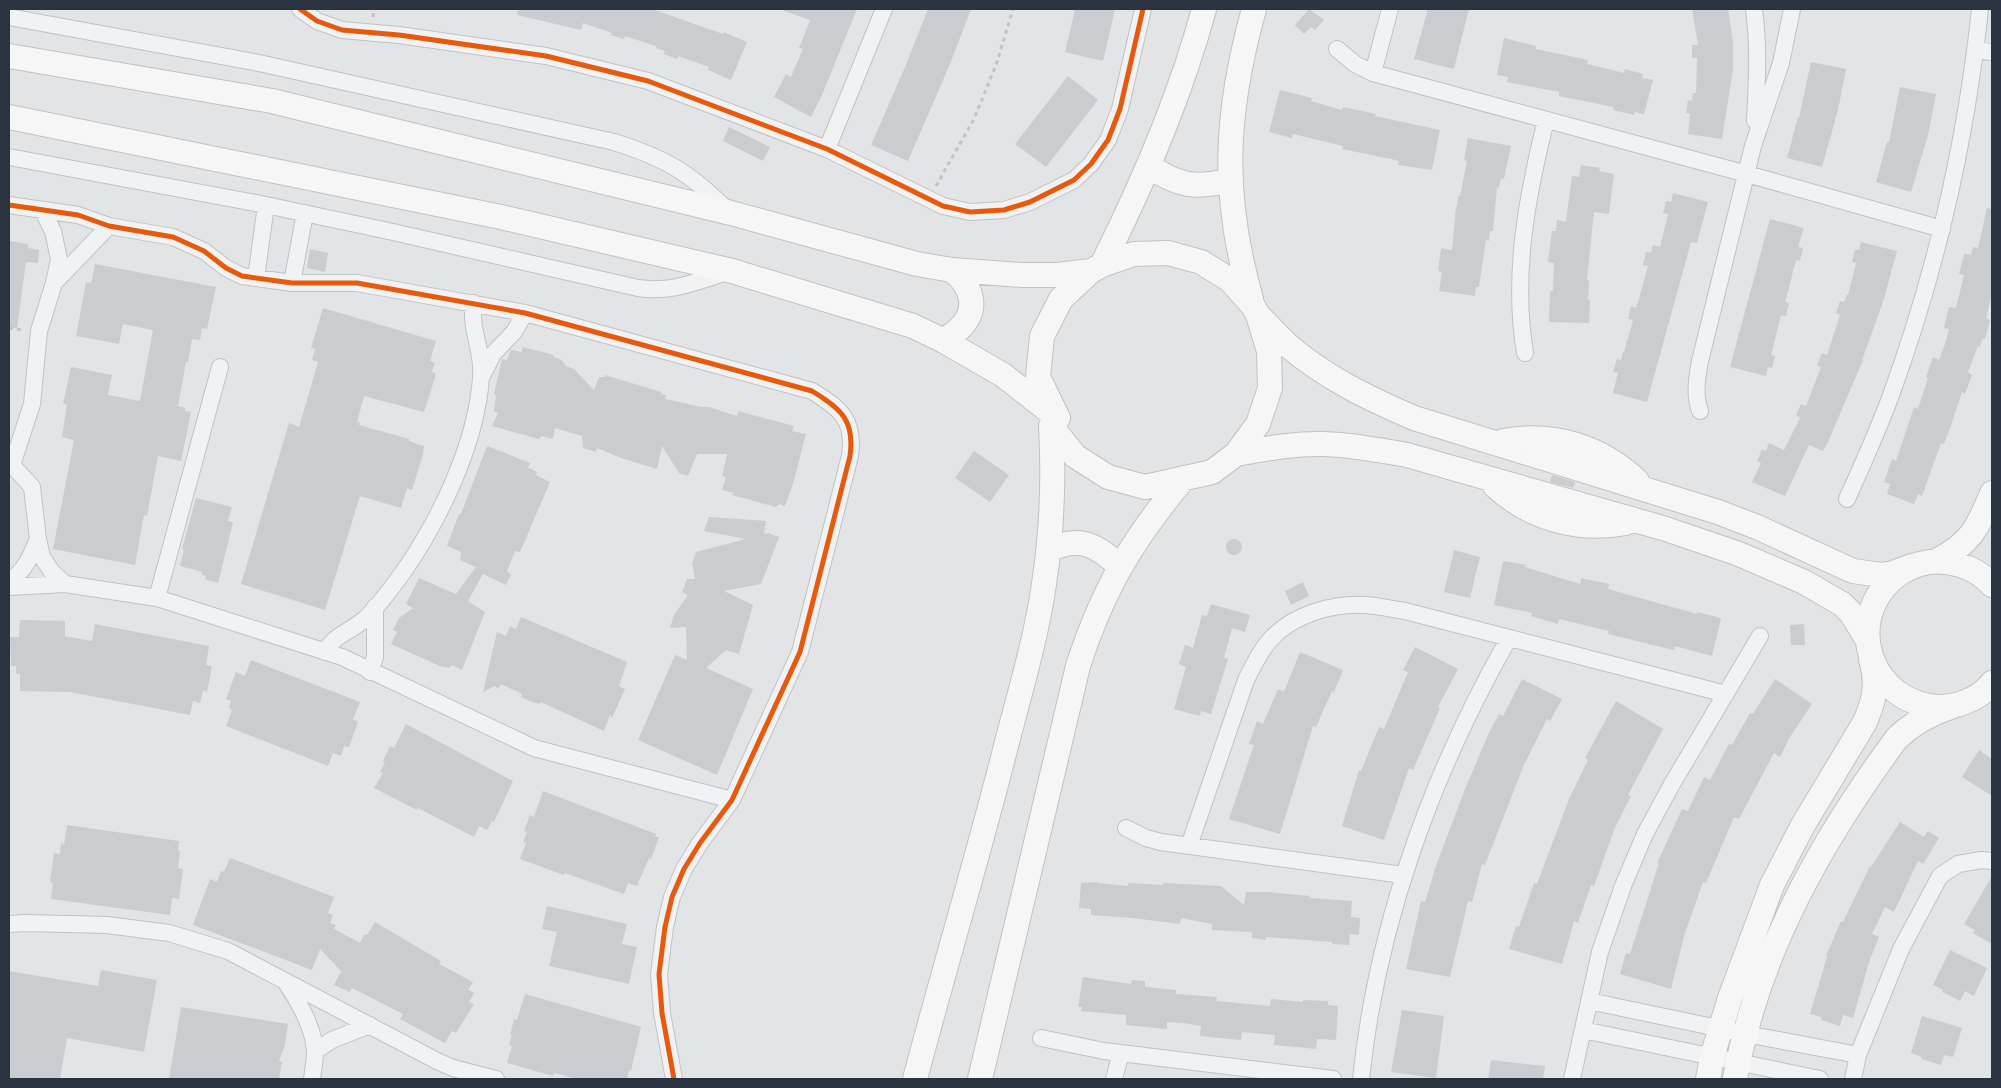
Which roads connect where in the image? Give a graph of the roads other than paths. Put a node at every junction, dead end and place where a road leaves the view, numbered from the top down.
1 (300, 9) edge
2 (884, 9) edge
3 (1143, 9) edge
4 (1204, 9) edge
5 (1254, 9) edge
6 (1390, 9) edge
7 (1754, 9) edge
8 (1792, 9) edge
9 (1984, 16) edge
10 (9, 17) edge
11 (1337, 49) dead end
12 (1974, 50) junction
13 (1992, 52) edge
14 (9, 56) edge
15 (1373, 73) junction
16 (9, 117) edge
17 (1546, 120) junction
18 (1754, 146) junction
19 (827, 149) junction
20 (9, 157) edge
21 (1149, 166) junction
22 (1747, 174) junction
23 (1230, 180) junction
24 (9, 205) edge
25 (266, 205) junction
26 (42, 210) junction
27 (731, 213) junction
28 (305, 214) junction
29 (109, 226) junction
30 (1942, 229) junction
31 (1096, 268) junction
32 (952, 270) junction
33 (732, 271) junction
34 (256, 278) junction
35 (54, 283) junction
36 (292, 283) junction
37 (474, 303) junction
38 (1255, 311) junction
39 (525, 313) junction
40 (944, 340) junction
41 (1525, 353) dead end
42 (220, 367) dead end
43 (482, 378) junction
44 (1700, 411) dead end
45 (1055, 422) junction
46 (1492, 442) junction
47 (1524, 452) junction
48 (1236, 454) junction
49 (1184, 478) junction
50 (1486, 478) junction
51 (1623, 482) junction
52 (1515, 486) junction
53 (1646, 490) junction
54 (1992, 493) edge
55 (1847, 499) dead end
56 (1614, 514) junction
57 (1638, 520) junction
58 (38, 539) junction
59 (1048, 550) junction
60 (1936, 561) junction
61 (1119, 566) junction
62 (1912, 566) junction
63 (9, 581) edge
64 (65, 584) junction
65 (1992, 586) edge
66 (9, 587) edge
67 (157, 598) junction
68 (375, 607) junction
69 (1760, 636) dead end
70 (1509, 638) junction
71 (1869, 649) junction
72 (325, 652) junction
73 (370, 672) junction
74 (1992, 683) edge
75 (1726, 694) junction
76 (1972, 702) edge
77 (732, 800) junction
78 (1126, 828) dead end
79 (1189, 846) junction
80 (1992, 862) edge
81 (1404, 875) junction
82 (11, 927) edge
83 (284, 979) junction
84 (1589, 1001) junction
85 (370, 1025) junction
86 (1720, 1029) junction
87 (1583, 1030) junction
88 (1746, 1034) junction
89 (1041, 1038) dead end
90 (315, 1052) junction
91 (1121, 1053) junction
92 (1858, 1054) junction
93 (1710, 1068) edge
94 (1736, 1071) edge
95 (312, 1079) edge
96 (496, 1079) edge
97 (674, 1079) edge
98 (915, 1079) edge
99 (980, 1079) edge
100 (1114, 1079) edge
101 (1333, 1079) edge
102 (1361, 1079) edge
103 (1572, 1079) edge
104 (1820, 1079) edge
105 (1853, 1079) edge

1 - 19 street
2 - 19 street
3 - 19 street
4 - 21 street
5 - 23 street
6 - 15 street
7 - 18 street
8 - 18 street
9 - 12 street
10 - 27 street
11 - 15 street
12 - 13 street
12 - 30 street
14 - 27 street
15 - 17 street
16 - 33 street
17 - 22 street
17 - 41 street
18 - 22 street
20 - 25 street
21 - 23 street
21 - 31 street
22 - 30 street
22 - 44 street
23 - 38 street
24 - 26 street
25 - 28 street
25 - 34 street
26 - 29 street
26 - 35 street
27 - 32 street
28 - 33 street
28 - 36 street
29 - 34 street
29 - 35 street
30 - 55 street
31 - 32 street
31 - 38 street
31 - 45 street
32 - 40 street
33 - 40 street
34 - 36 street
35 - 58 street
36 - 37 street
37 - 39 street
37 - 43 street
38 - 46 street
38 - 48 street
39 - 43 street
39 - 77 street
40 - 45 street
42 - 67 street
43 - 68 street
45 - 49 street
45 - 59 street
46 - 47 street
46 - 53 street
47 - 51 street
47 - 52 street
48 - 49 street
48 - 50 street
49 - 61 street
50 - 52 street
50 - 57 street
51 - 53 street
51 - 56 street
52 - 56 street
53 - 62 street
54 - 60 street
56 - 57 street
57 - 71 street
58 - 63 street
58 - 64 street
59 - 61 street
59 - 98 street
60 - 62 street
60 - 65 street
61 - 99 street
62 - 71 street
64 - 66 street
64 - 67 street
67 - 72 street
68 - 72 street
68 - 73 street
69 - 75 street
70 - 75 street
70 - 79 street
70 - 81 street
71 - 76 street
71 - 86 street
72 - 73 street
73 - 77 street
74 - 76 street
75 - 84 street
76 - 88 street
77 - 97 street
78 - 79 street
79 - 81 street
80 - 92 street
81 - 102 street
82 - 83 street
83 - 85 street
83 - 90 street
84 - 86 street
84 - 87 street
85 - 90 street
85 - 96 street
86 - 88 street
86 - 93 street
87 - 93 street
87 - 103 street
88 - 92 street
88 - 94 street
89 - 91 street
90 - 95 street
91 - 100 street
91 - 101 street
92 - 105 street
93 - 94 street
94 - 104 street

